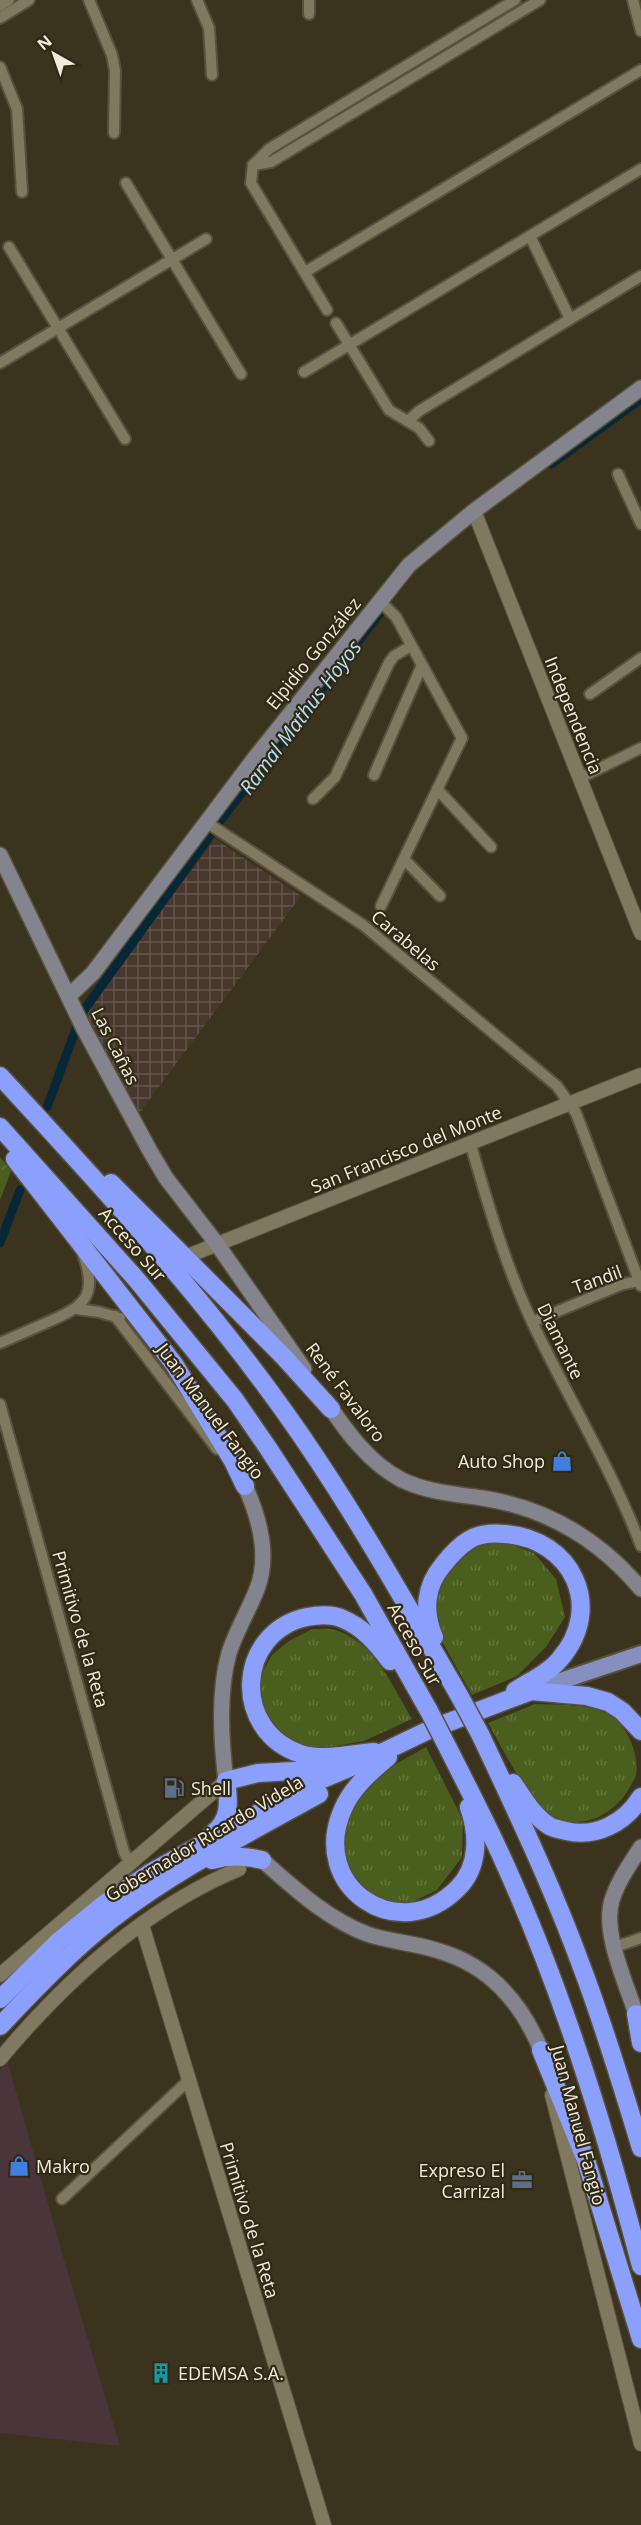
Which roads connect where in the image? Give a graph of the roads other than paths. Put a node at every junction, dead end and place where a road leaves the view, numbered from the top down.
1 (9, 0) edge
2 (29, 0) edge
3 (89, 0) edge
4 (197, 0) edge
5 (309, 0) edge
6 (515, 0) edge
7 (540, 0) edge
8 (633, 0) edge
9 (0, 14) edge
10 (309, 14) dead end
11 (492, 14) junction
12 (500, 25) junction
13 (641, 31) edge
14 (0, 67) edge
15 (641, 70) edge
16 (212, 75) dead end
17 (374, 85) junction
18 (381, 96) junction
19 (114, 133) dead end
20 (253, 165) junction
21 (641, 170) edge
22 (126, 183) dead end
23 (22, 192) dead end
24 (530, 236) junction
25 (206, 239) dead end
26 (9, 247) dead end
27 (172, 260) junction
28 (305, 272) junction
29 (641, 276) edge
30 (327, 310) dead end
31 (570, 319) junction
32 (336, 322) dead end
33 (58, 328) junction
34 (349, 345) junction
35 (0, 363) edge
36 (304, 372) dead end
37 (241, 374) dead end
38 (641, 388) edge
39 (408, 421) junction
40 (125, 439) dead end
41 (429, 441) dead end
42 (618, 474) dead end
43 (474, 511) junction
44 (641, 524) edge
45 (380, 601) junction
46 (411, 646) junction
47 (641, 658) edge
48 (422, 665) junction
49 (590, 694) dead end
50 (641, 748) edge
51 (374, 775) dead end
52 (580, 778) junction
53 (437, 789) junction
54 (313, 799) dead end
55 (206, 822) junction
56 (491, 847) dead end
57 (0, 855) edge
58 (404, 859) junction
59 (440, 896) dead end
60 (381, 906) dead end
61 (641, 933) edge
62 (70, 995) junction
63 (0, 1065) edge
64 (641, 1075) edge
65 (0, 1076) edge
66 (571, 1103) junction
67 (40, 1118) junction
68 (0, 1127) edge
69 (0, 1138) edge
70 (470, 1142) junction
71 (76, 1236) junction
72 (217, 1244) junction
73 (184, 1257) junction
74 (640, 1283) edge
75 (77, 1309) junction
76 (115, 1316) junction
77 (532, 1322) junction
78 (151, 1332) junction
79 (0, 1343) edge
80 (0, 1404) edge
81 (331, 1409) junction
82 (245, 1486) junction
83 (641, 1546) edge
84 (641, 1589) edge
85 (641, 1654) edge
86 (531, 1691) junction
87 (460, 1697) junction
88 (495, 1704) junction
89 (429, 1711) junction
90 (641, 1731) edge
91 (480, 1734) junction
92 (412, 1738) junction
93 (448, 1748) junction
94 (385, 1751) junction
95 (356, 1766) junction
96 (226, 1781) junction
97 (641, 1797) edge
98 (641, 1846) edge
99 (192, 1857) junction
100 (262, 1860) joint
101 (129, 1863) junction
102 (641, 1865) edge
103 (239, 1869) dead end
104 (626, 1871) junction
105 (142, 1924) junction
106 (641, 1938) edge
107 (615, 1947) junction
108 (0, 1975) edge
109 (0, 1999) edge
110 (639, 2017) edge
111 (0, 2026) edge
112 (641, 2043) edge
113 (541, 2050) junction
114 (0, 2059) edge
115 (189, 2080) junction
116 (641, 2148) edge
117 (62, 2199) dead end
118 (641, 2266) edge
119 (641, 2339) edge
120 (641, 2444) edge
121 (324, 2525) edge

1 - 9 street
2 - 9 street
3 - 19 street
4 - 16 street
5 - 10 street
6 - 11 street
7 - 12 street
8 - 13 street
11 - 12 street
11 - 17 street
12 - 18 street
14 - 23 street
15 - 28 street
17 - 18 street
17 - 20 street
18 - 20 street
20 - 28 street
21 - 24 street
22 - 27 street
24 - 31 street
24 - 34 street
25 - 27 street
26 - 33 street
27 - 33 street
27 - 37 street
28 - 30 street
29 - 31 street
31 - 39 street
32 - 34 street
33 - 35 street
33 - 40 street
34 - 36 street
34 - 39 street
38 - 43 main road, Elpidio González
39 - 41 street
42 - 44 street
43 - 45 main road, Elpidio González
43 - 52 street, Independencia
45 - 46 street
45 - 55 main road, Elpidio González
46 - 48 street
46 - 54 street
47 - 49 street
48 - 51 street
48 - 53 street
50 - 52 street
52 - 61 street, Independencia
53 - 56 street
53 - 58 street
55 - 62 main road, Elpidio González
55 - 66 street, Carabelas
57 - 62 main road, Las Cañas
58 - 59 street
58 - 60 street
62 - 72 main road, Las Cañas
63 - 67 highway
64 - 66 street, San Francisco del Monte
65 - 67 highway, Acceso Sur
66 - 70 street, San Francisco del Monte
66 - 74 street
67 - 73 highway
67 - 87 highway, Acceso Sur
68 - 89 highway, Acceso Sur
69 - 71 highway
70 - 72 street, San Francisco del Monte
70 - 77 street, Diamante
71 - 75 street
71 - 78 highway
72 - 73 street, San Francisco del Monte
72 - 81 main road, René Favaloro
73 - 81 highway
74 - 77 street, Tandil
75 - 76 street
75 - 79 street
76 - 78 street
76 - 82 street, Juan Manuel Fangio
77 - 83 street, Diamante
78 - 82 highway
80 - 101 street, Primitivo de la Reta
81 - 84 main road, René Favaloro
82 - 96 main road, Juan Manuel Fangio
85 - 86 main road
86 - 88 highway
86 - 90 highway
87 - 88 highway
87 - 91 highway, Acceso Sur, bridge
88 - 92 highway, Gobernador Ricardo Videla
89 - 93 highway, Acceso Sur, bridge
89 - 94 highway
91 - 97 highway
91 - 116 highway, Acceso Sur
92 - 93 highway
92 - 94 highway, Gobernador Ricardo Videla
93 - 118 highway, Acceso Sur
94 - 95 highway, Gobernador Ricardo Videla
95 - 96 highway
95 - 99 highway, Gobernador Ricardo Videla
96 - 99 highway
96 - 101 street
98 - 104 main road
99 - 100 highway
99 - 109 highway, Gobernador Ricardo Videla
99 - 111 highway, Gobernador Ricardo Videla
100 - 113 main road, Juan Manuel Fangio
101 - 108 street
102 - 104 street
103 - 105 street
104 - 107 main road
105 - 114 street
105 - 115 street, Primitivo de la Reta
106 - 107 street
107 - 110 main road
110 - 112 highway
113 - 119 highway
113 - 120 street, Juan Manuel Fangio
115 - 117 street
115 - 121 street, Primitivo de la Reta

